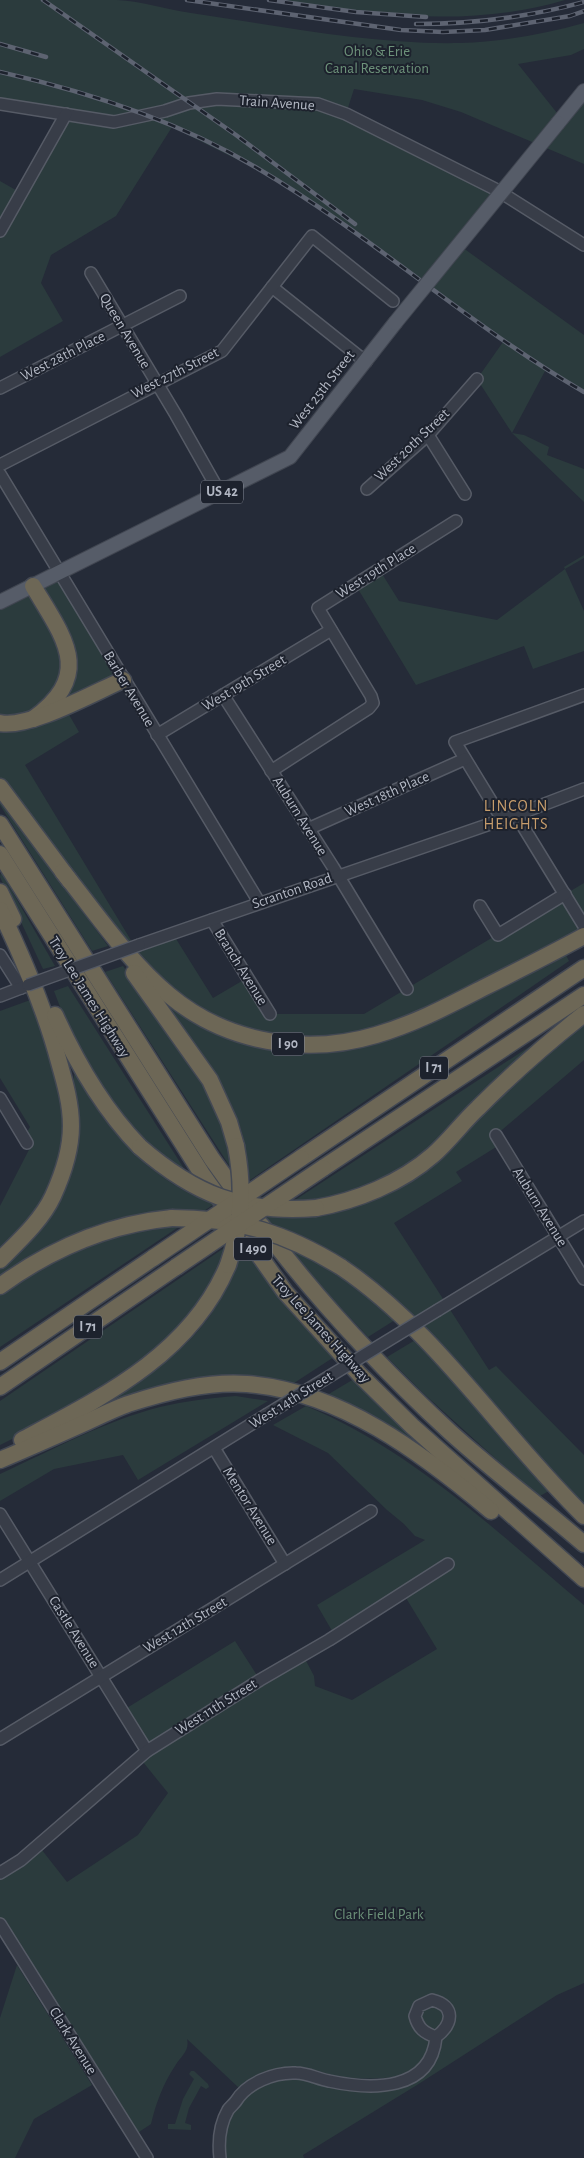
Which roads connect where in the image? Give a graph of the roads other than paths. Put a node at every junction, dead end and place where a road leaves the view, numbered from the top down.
1 (584, 91) edge
2 (584, 101) edge
3 (0, 104) edge
4 (568, 110) junction
5 (66, 114) junction
6 (0, 231) edge
7 (584, 245) edge
8 (91, 273) dead end
9 (272, 287) junction
10 (180, 296) dead end
11 (393, 301) dead end
12 (122, 326) junction
13 (366, 362) junction
14 (477, 379) dead end
15 (156, 383) junction
16 (0, 388) edge
17 (428, 434) junction
18 (0, 465) edge
19 (0, 474) edge
20 (367, 489) dead end
21 (220, 493) junction
22 (465, 494) dead end
23 (456, 521) dead end
24 (59, 574) junction
25 (33, 586) junction
26 (0, 602) edge
27 (332, 630) junction
28 (123, 680) junction
29 (224, 695) junction
30 (584, 695) edge
31 (33, 719) junction
32 (0, 723) edge
33 (157, 735) junction
34 (465, 758) junction
35 (271, 771) junction
36 (0, 787) edge
37 (584, 789) edge
38 (516, 815) junction
39 (502, 819) junction
40 (0, 824) edge
41 (308, 829) junction
42 (0, 854) edge
43 (63, 872) junction
44 (338, 875) junction
45 (0, 892) edge
46 (565, 894) junction
47 (259, 902) junction
48 (480, 906) dead end
49 (0, 910) edge
50 (212, 920) junction
51 (584, 926) edge
52 (584, 936) edge
53 (0, 955) edge
54 (584, 968) edge
55 (24, 987) junction
56 (407, 989) dead end
57 (0, 996) edge
58 (583, 1002) edge
59 (270, 1014) dead end
60 (0, 1098) edge
61 (4, 1114) edge
62 (496, 1135) dead end
63 (27, 1143) dead end
64 (584, 1221) edge
65 (559, 1237) junction
66 (0, 1260) edge
67 (584, 1279) edge
68 (0, 1286) edge
69 (0, 1362) edge
70 (0, 1387) edge
71 (214, 1448) junction
72 (0, 1452) edge
73 (0, 1460) edge
74 (371, 1511) dead end
75 (0, 1514) edge
76 (584, 1516) edge
77 (584, 1544) edge
78 (30, 1562) junction
79 (285, 1564) junction
80 (448, 1564) dead end
81 (584, 1579) edge
82 (0, 1580) edge
83 (584, 1590) edge
84 (101, 1676) junction
85 (0, 1739) edge
86 (147, 1751) junction
87 (0, 1873) edge
88 (0, 1924) edge
89 (436, 2037) dead end
90 (147, 2158) edge
91 (220, 2158) edge

1 - 4 main road, West 25th Street / US 42
2 - 4 street
3 - 5 street, Train Avenue
4 - 13 main road, West 25th Street / US 42, bridge
5 - 6 street
5 - 7 street, Train Avenue
8 - 12 street, Queen Avenue
9 - 11 street, West 27th Street
9 - 13 street
9 - 15 street, West 27th Street
10 - 12 street, West 28th Place
12 - 15 street, Queen Avenue
12 - 16 street, West 28th Place
13 - 21 main road, West 25th Street / US 42
14 - 17 street, West 20th Street
15 - 18 street, West 27th Street
15 - 21 street, Queen Avenue
17 - 20 street, West 20th Street
17 - 22 street
19 - 24 street, Barber Avenue
21 - 24 main road, West 25th Street / US 42
23 - 27 street, West 19th Place
24 - 25 main road, West 25th Street / US 42
24 - 28 street, Barber Avenue
25 - 26 main road, West 25th Street / US 42
25 - 31 highway
27 - 29 street, West 19th Street
27 - 35 street
28 - 31 highway
28 - 33 street, Barber Avenue
29 - 33 street, West 19th Street
29 - 35 street, Auburn Avenue
30 - 34 street
31 - 32 highway
33 - 47 street, Barber Avenue
34 - 39 street
34 - 41 street, West 18th Place
35 - 41 street, Auburn Avenue
36 - 43 highway, I 90
37 - 38 street, Scranton Road
38 - 39 street, Scranton Road
38 - 46 street
39 - 44 street, Scranton Road
40 - 77 highway, Troy Lee James Highway / I 490
41 - 44 street, Auburn Avenue
42 - 81 highway, Troy Lee James Highway / I 490
43 - 52 highway, I 90
43 - 72 highway, bridge
44 - 47 street, Scranton Road
44 - 56 street, Auburn Avenue
45 - 58 highway, bridge
46 - 48 street
46 - 51 street
47 - 50 street, Scranton Road
49 - 66 highway
50 - 55 street, Scranton Road, bridge
50 - 59 street, Branch Avenue
53 - 55 street
54 - 69 highway, I 71, bridge
55 - 57 street, Scranton Road
58 - 70 highway, I 71, bridge
60 - 61 street
61 - 63 street
62 - 65 street, Auburn Avenue
64 - 65 street, West 14th Street
65 - 67 street, Auburn Avenue
65 - 71 street, West 14th Street, bridge
68 - 76 highway, bridge
71 - 78 street, West 14th Street
71 - 79 street, Mentor Avenue
73 - 83 highway
74 - 79 street, West 12th Street
75 - 78 street, Castle Avenue
78 - 82 street, West 14th Street
78 - 84 street, Castle Avenue
79 - 84 street, West 12th Street
80 - 86 street, West 11th Street
84 - 85 street, West 12th Street
84 - 86 street, Castle Avenue
86 - 87 street, West 11th Street
88 - 90 street, Clark Avenue
89 - 91 street

